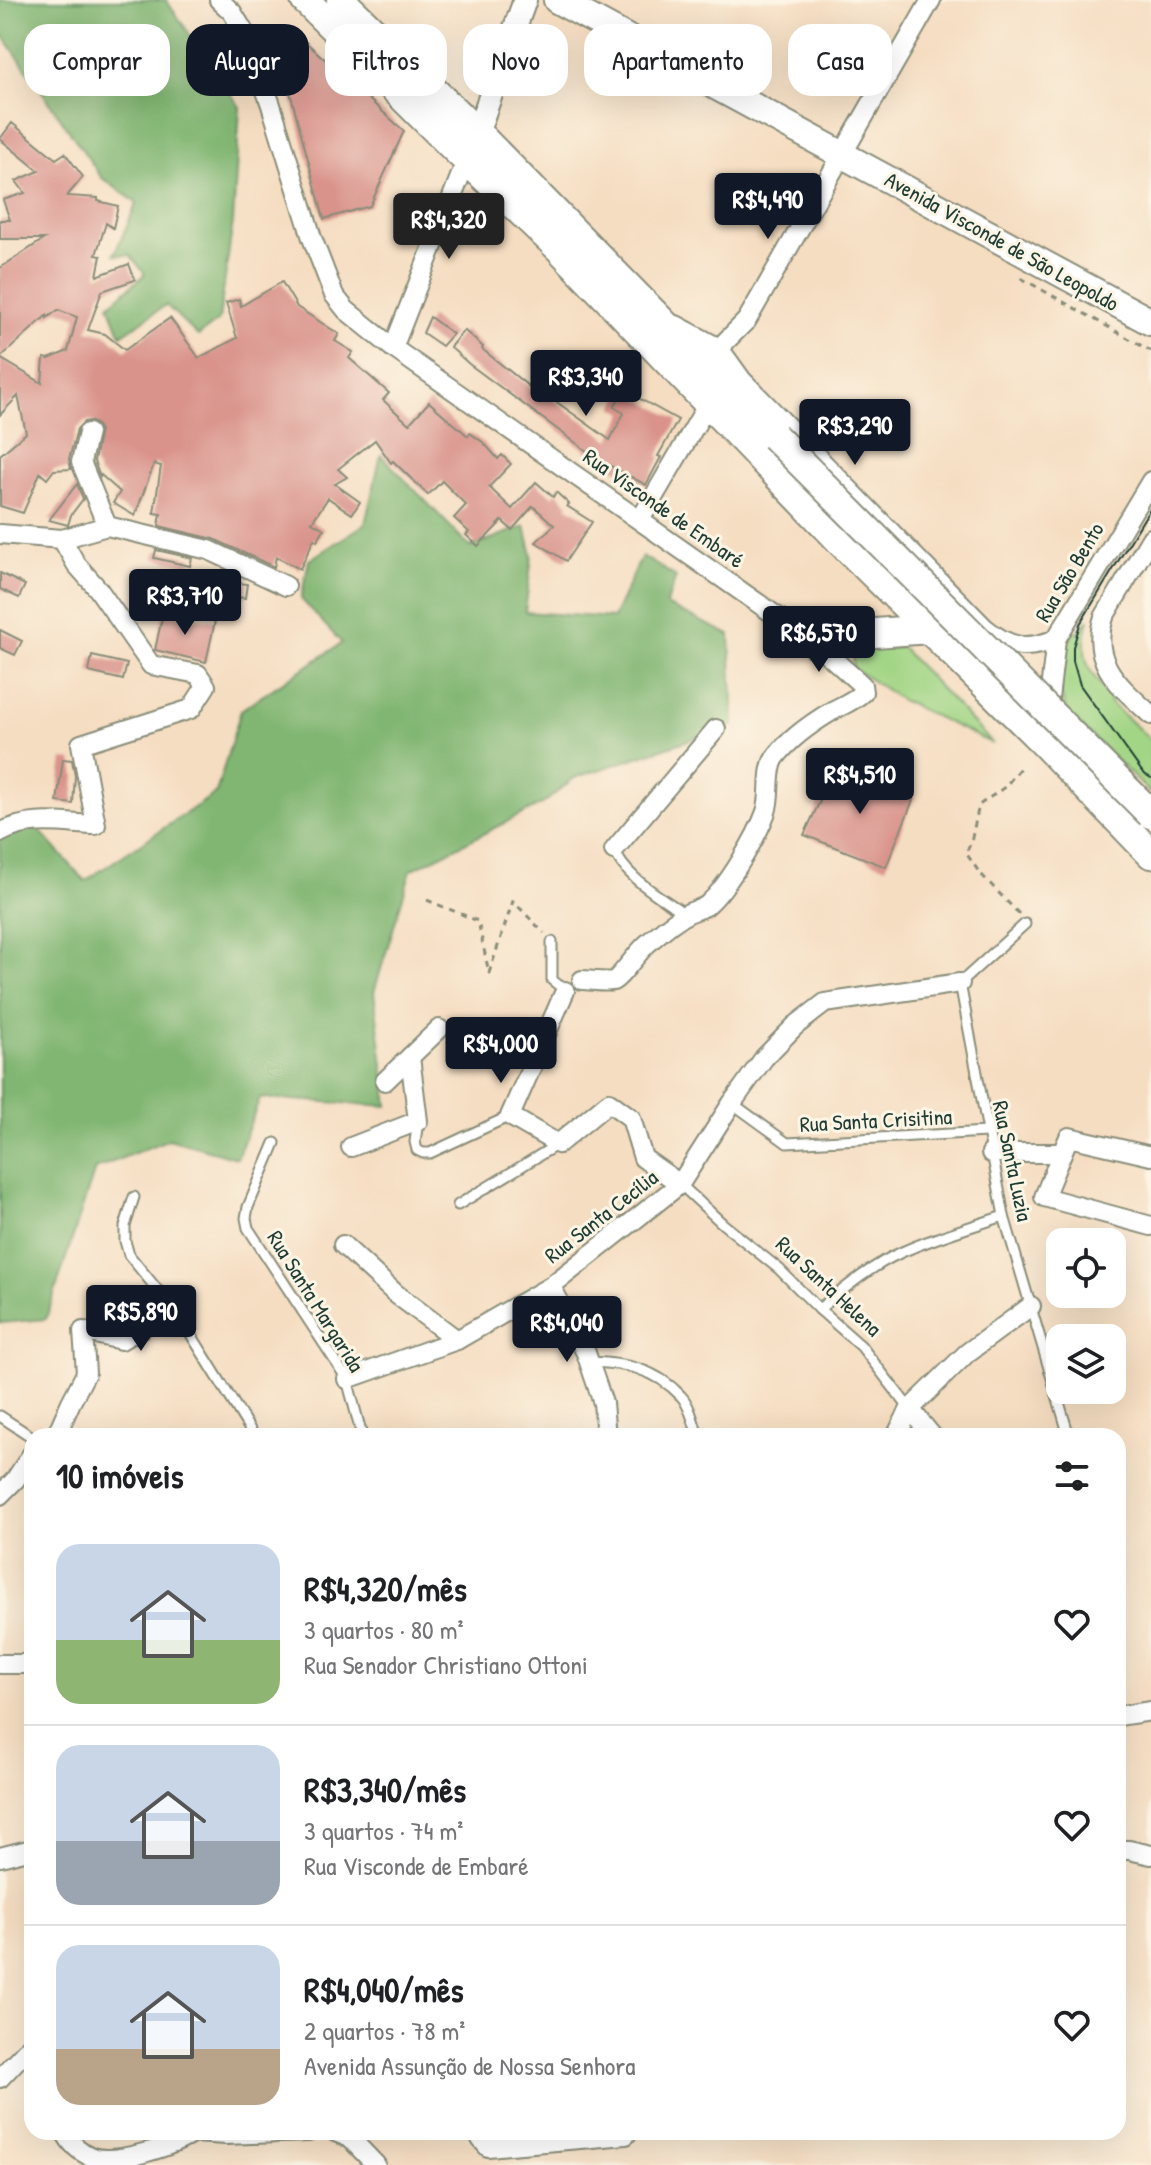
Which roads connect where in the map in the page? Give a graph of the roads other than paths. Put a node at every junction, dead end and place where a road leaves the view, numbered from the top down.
1 (219, 0) edge
2 (305, 0) edge
3 (341, 0) edge
4 (525, 0) edge
5 (557, 0) edge
6 (931, 0) edge
7 (477, 133) junction
8 (842, 154) junction
9 (467, 159) junction
10 (656, 315) junction
11 (1151, 322) edge
12 (393, 348) junction
13 (719, 348) junction
14 (708, 404) junction
15 (88, 433) dead end
16 (1151, 481) edge
17 (640, 520) junction
18 (107, 526) junction
19 (0, 534) edge
20 (1151, 538) edge
21 (62, 539) junction
22 (286, 586) dead end
23 (930, 629) junction
24 (1056, 639) junction
25 (815, 643) junction
26 (1151, 715) edge
27 (716, 729) dead end
28 (1044, 743) junction
29 (1151, 814) edge
30 (0, 833) edge
31 (612, 846) joint
32 (1151, 854) edge
33 (685, 914) junction
34 (1025, 924) road end
35 (552, 942) road end
36 (582, 980) joint
37 (960, 983) junction
38 (565, 991) junction
39 (439, 1029) dead end
40 (410, 1057) junction
41 (385, 1081) dead end
42 (732, 1103) junction
43 (510, 1116) junction
44 (418, 1121) junction
45 (987, 1132) junction
46 (275, 1143) dead end
47 (558, 1144) junction
48 (351, 1147) dead end
49 (991, 1153) junction
50 (1062, 1153) junction
51 (1151, 1156) edge
52 (680, 1184) junction
53 (134, 1197) dead end
54 (458, 1205) dead end
55 (1004, 1216) junction
56 (1151, 1226) edge
57 (343, 1245) dead end
58 (551, 1286) junction
59 (1031, 1306) junction
60 (173, 1309) junction
61 (819, 1309) junction
62 (457, 1340) junction
63 (589, 1362) junction
64 (347, 1379) junction
65 (910, 1409) junction
66 (0, 1416) edge
67 (60, 1428) edge
68 (249, 1428) edge
69 (360, 1428) edge
70 (605, 1428) edge
71 (695, 1428) edge
72 (900, 1428) edge
73 (925, 1428) edge
74 (1067, 1428) edge
75 (24, 1432) edge
76 (24, 1466) edge
77 (0, 1495) edge
78 (0, 1664) edge
79 (24, 1664) edge
80 (1151, 1711) edge
81 (1126, 1715) edge
82 (1126, 1850) edge
83 (24, 1851) edge
84 (1151, 1855) edge
85 (0, 1857) edge
86 (24, 2052) edge
87 (0, 2078) edge
88 (69, 2140) edge
89 (181, 2140) edge
90 (352, 2140) edge
91 (482, 2140) edge
92 (568, 2140) edge
93 (376, 2165) edge

1 - 12 street, Rua Visconde de Embaré
2 - 9 main road
3 - 7 main road
4 - 7 street
5 - 8 main road, Avenida Visconde de São Leopoldo
6 - 8 street
7 - 9 street
7 - 10 main road
8 - 11 main road, Avenida Visconde de São Leopoldo
8 - 13 street
9 - 12 street
9 - 14 main road
10 - 13 street
10 - 29 main road, bridge
12 - 17 street, Rua Visconde de Embaré
13 - 24 street
14 - 17 street
14 - 23 main road
15 - 18 street
16 - 24 street, Rua São Bento
17 - 25 street, Rua Visconde de Embaré
18 - 21 street
18 - 22 street
19 - 21 street
20 - 26 street
21 - 30 street
23 - 25 main road
23 - 28 main road
24 - 28 street, Rua São Bento
25 - 33 street, Rua Visconde de Embaré
27 - 31 street
28 - 32 main road
31 - 33 lane
33 - 36 street
34 - 37 lane
35 - 38 lane
36 - 38 lane
37 - 42 street, Rua Santa Cecília
37 - 45 lane, Rua Santa Luzia
38 - 43 street
39 - 40 street
40 - 41 street
40 - 44 street
42 - 45 lane, Rua Santa Crisitina
42 - 52 street, Rua Santa Cecília
43 - 44 lane
43 - 47 street
44 - 48 street
45 - 49 lane, Rua Santa Luzia
46 - 64 lane, Rua Santa Margarida
47 - 52 street
47 - 54 lane
49 - 50 street
49 - 55 lane, Rua Santa Luzia
50 - 51 street
50 - 56 street
52 - 58 street, Rua Santa Cecília
52 - 61 lane, Rua Santa Helena
53 - 60 lane
55 - 59 lane, Rua Santa Luzia
55 - 61 lane
57 - 62 street
58 - 62 street, Rua Santa Cecília
58 - 63 street
59 - 65 street
59 - 74 lane, Rua Santa Luzia
60 - 67 street
60 - 68 lane
61 - 65 lane, Rua Santa Helena
62 - 64 street, Rua Santa Cecília
63 - 70 street
63 - 71 lane
64 - 69 lane, Rua Santa Margarida
65 - 72 street
65 - 73 street, Rua Santa Helena
66 - 75 lane
76 - 77 street
78 - 79 street
80 - 81 street
82 - 84 street
83 - 85 street
86 - 87 street
88 - 89 street
90 - 93 street
91 - 92 street

